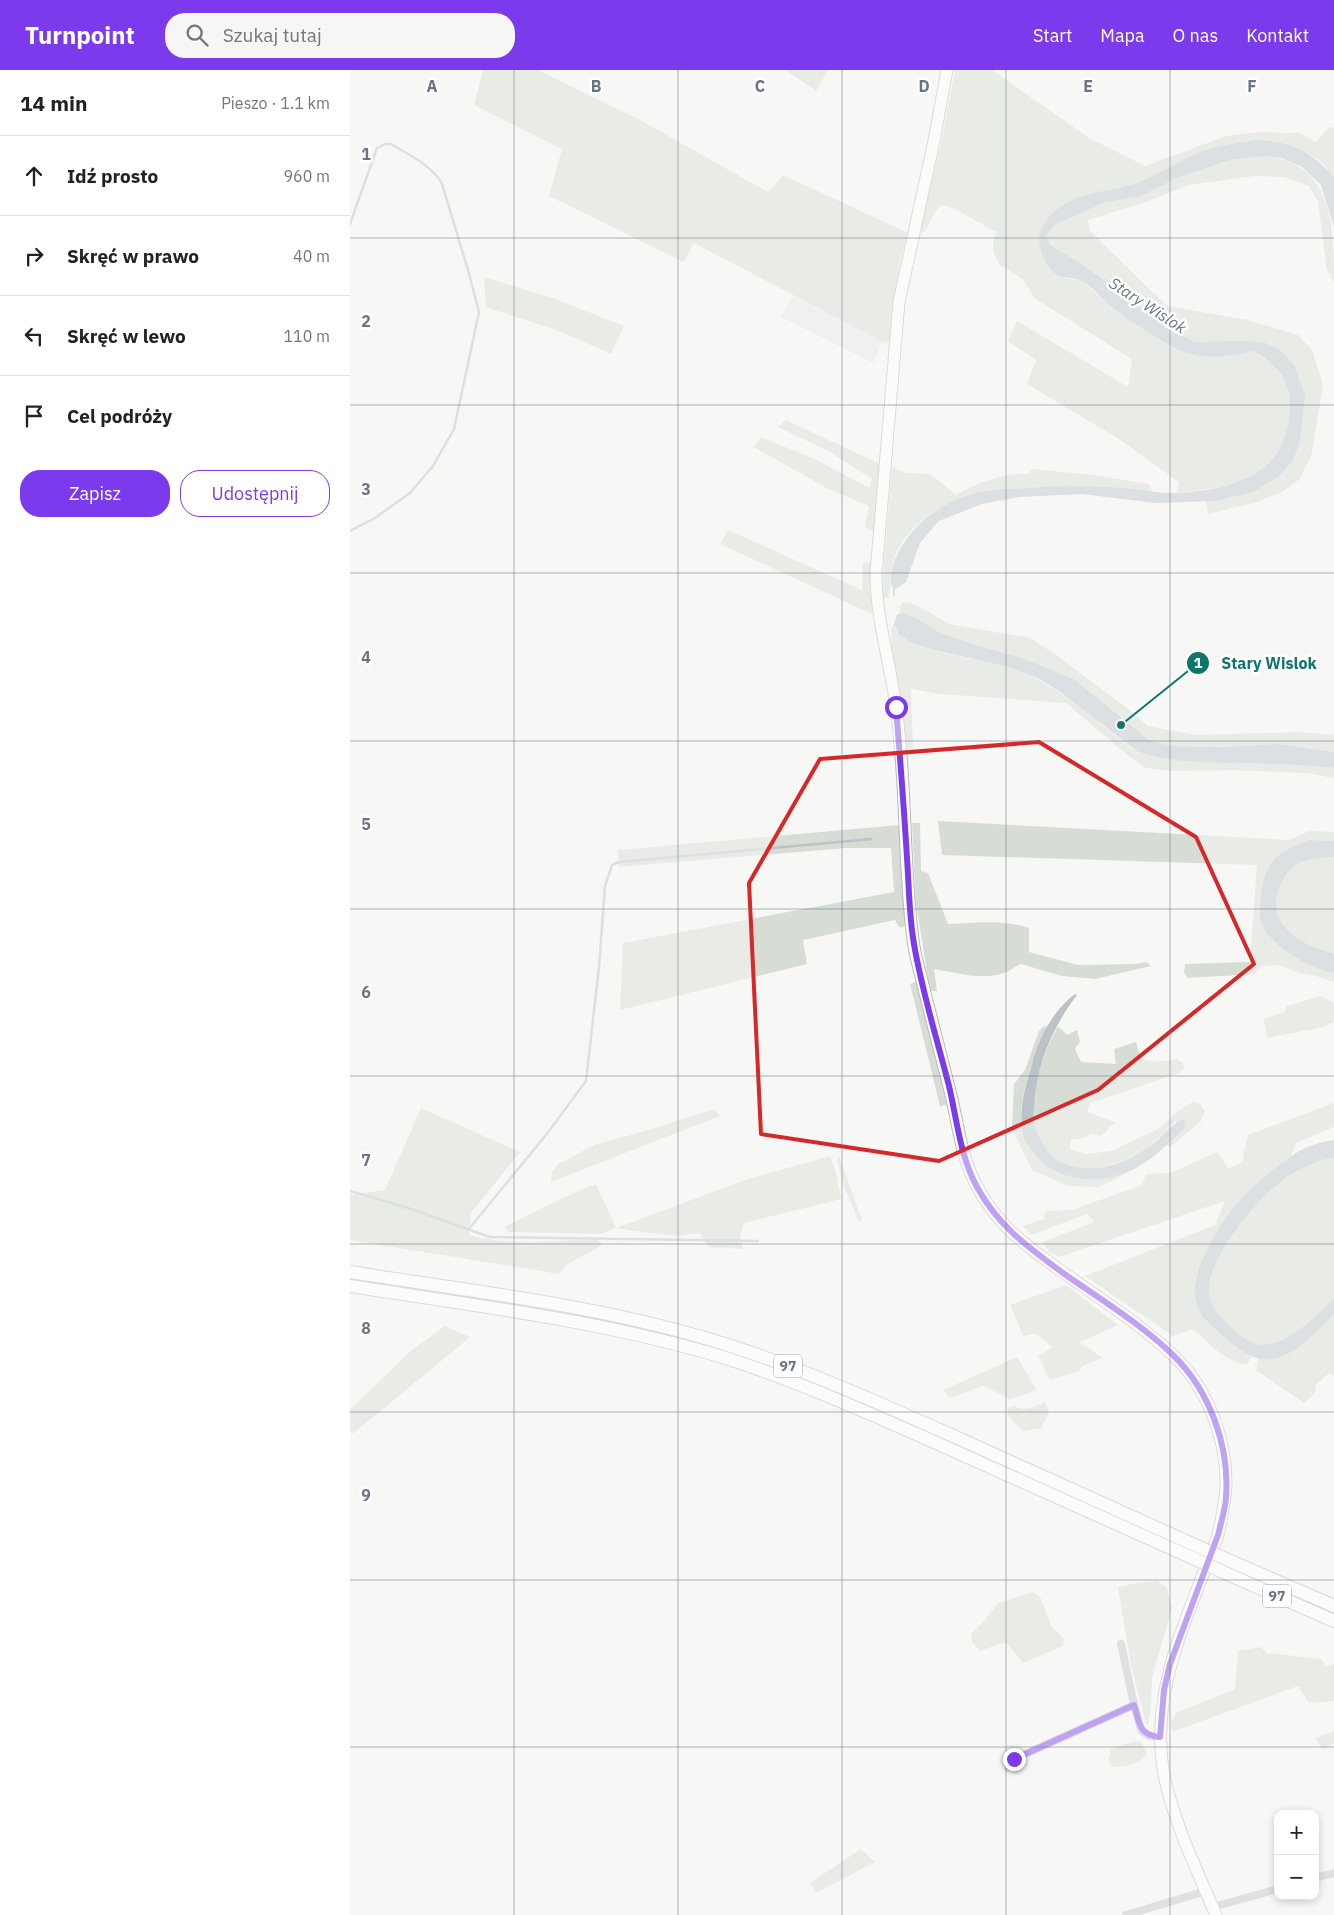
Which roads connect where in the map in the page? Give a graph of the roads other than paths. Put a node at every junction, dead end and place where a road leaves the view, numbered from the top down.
1 (947, 70) edge
2 (350, 1272) edge
3 (350, 1286) edge
4 (1334, 1606) edge
5 (1333, 1621) edge
6 (1121, 1644) dead end
7 (1134, 1705) junction
8 (1160, 1737) junction
9 (1014, 1759) dead end
10 (1334, 1873) edge
11 (1319, 1877) edge
12 (1274, 1890) edge
13 (1206, 1891) junction
14 (1214, 1911) edge
15 (1126, 1915) edge

1 - 8 street
2 - 4 main road, 97, bridge
3 - 5 main road, 97, bridge
6 - 7 street
7 - 8 street
7 - 9 street
8 - 13 street
10 - 11 street
12 - 14 street
13 - 14 street
13 - 15 street

